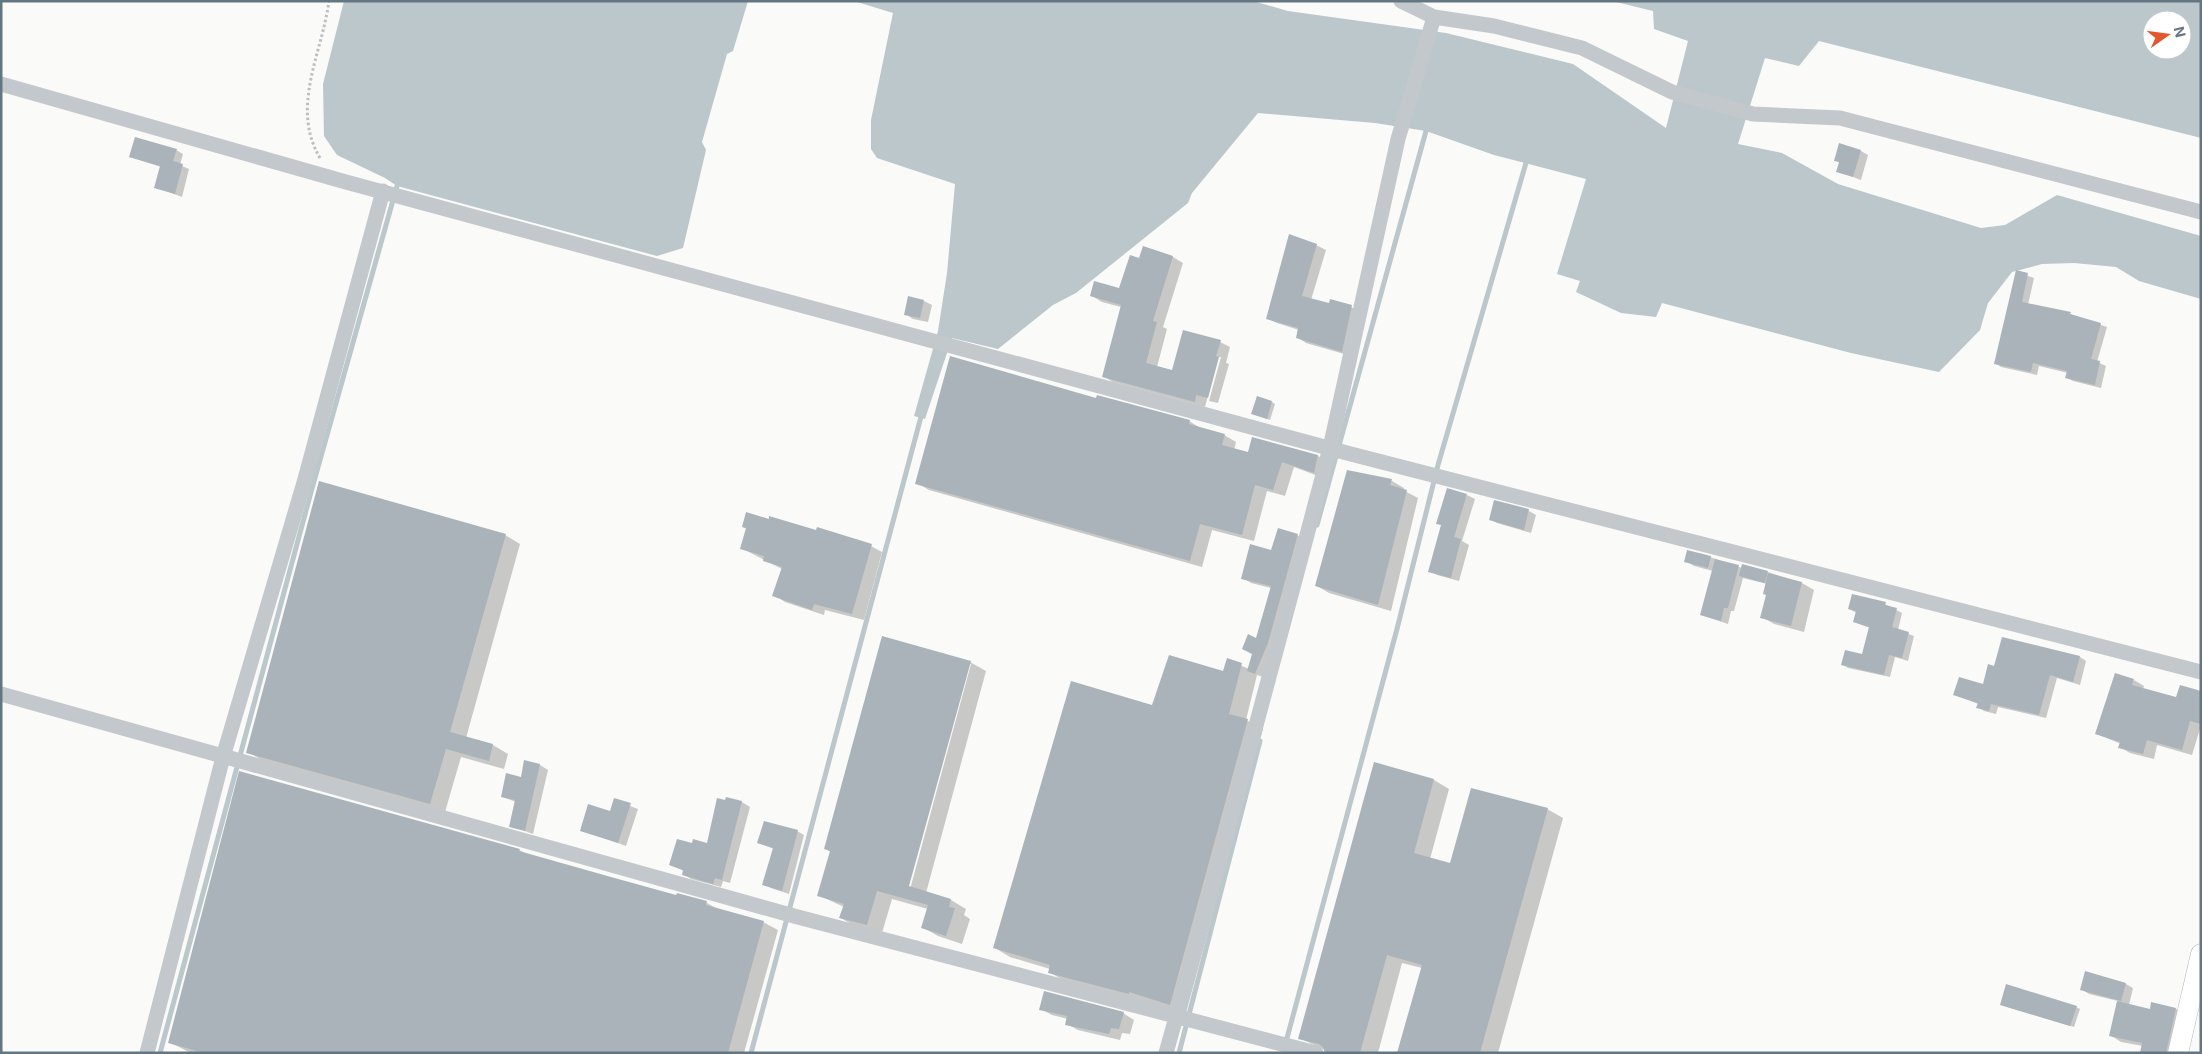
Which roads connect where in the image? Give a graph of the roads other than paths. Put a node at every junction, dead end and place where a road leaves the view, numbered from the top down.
1 (1401, 1) edge
2 (1434, 17) junction
3 (1, 84) edge
4 (392, 193) junction
5 (2201, 212) edge
6 (1330, 448) junction
7 (2201, 672) edge
8 (1, 694) edge
9 (233, 759) junction
10 (2201, 954) edge
11 (1183, 1019) junction
12 (147, 1053) edge
13 (1166, 1053) edge
14 (1316, 1053) edge
15 (2178, 1053) edge

1 - 2 street
2 - 5 street
2 - 6 street
3 - 4 street
4 - 6 street
4 - 9 street
6 - 7 street
6 - 11 street
8 - 9 street
9 - 11 street
9 - 12 street
10 - 15 main road
11 - 13 street
11 - 14 street

